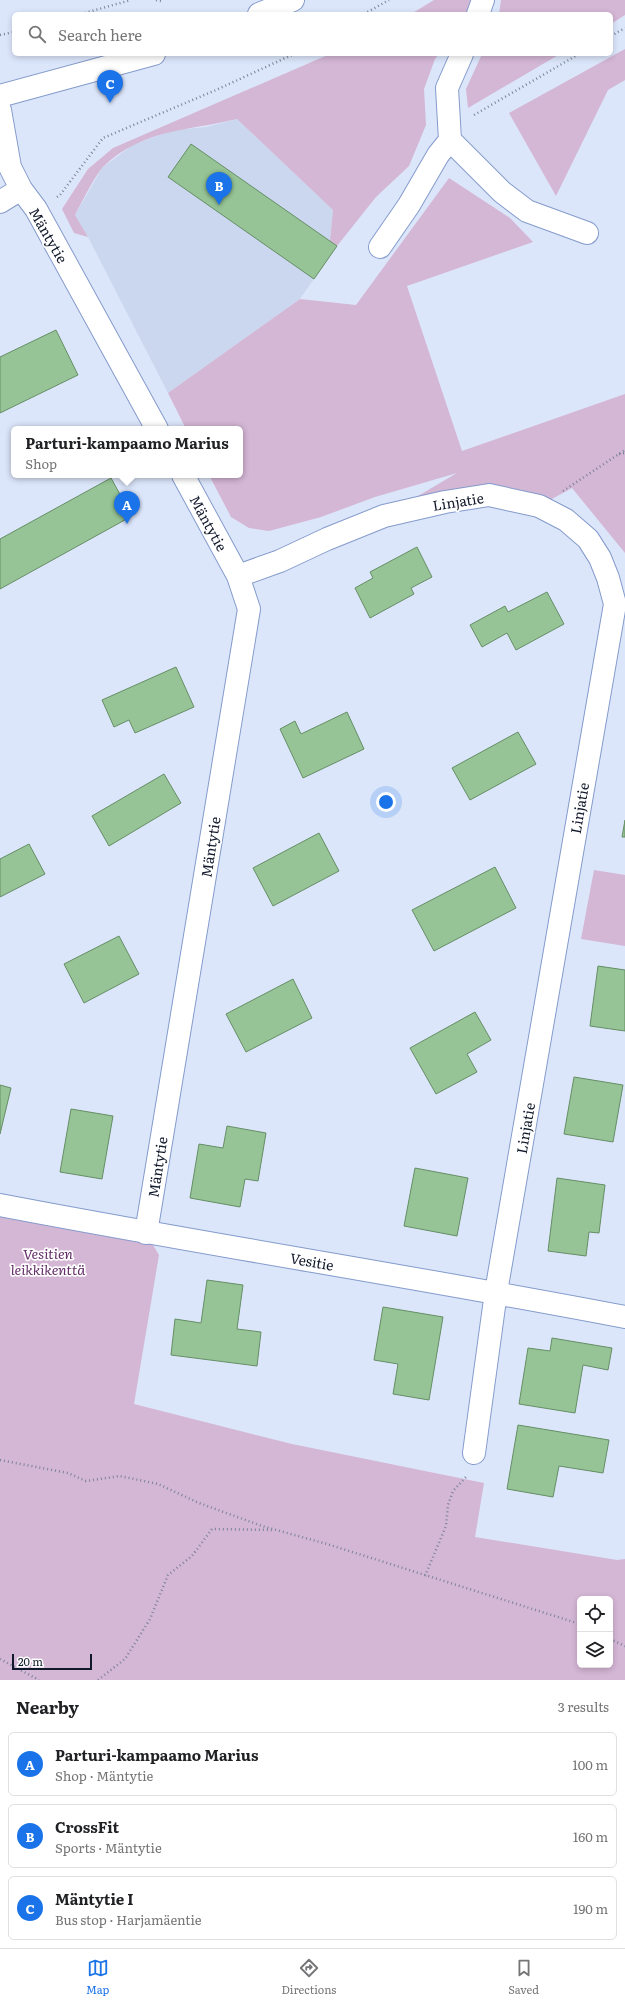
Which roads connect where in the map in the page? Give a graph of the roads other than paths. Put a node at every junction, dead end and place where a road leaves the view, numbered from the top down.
1 (293, 0) edge
2 (483, 0) edge
3 (264, 12) edge
4 (479, 12) edge
5 (147, 56) edge
6 (461, 56) edge
7 (0, 96) edge
8 (0, 110) edge
9 (450, 140) junction
10 (21, 189) junction
11 (0, 202) edge
12 (586, 233) dead end
13 (380, 247) dead end
14 (155, 426) edge
15 (185, 478) edge
16 (238, 576) junction
17 (0, 1205) edge
18 (146, 1233) junction
19 (496, 1292) junction
20 (625, 1317) edge
21 (474, 1453) road end

1 - 3 street
2 - 4 street
5 - 7 street
6 - 9 street
8 - 10 street, Mäntytie
9 - 12 street
9 - 13 street
10 - 11 street
10 - 14 street, Mäntytie
15 - 16 street, Mäntytie
16 - 18 street, Mäntytie
16 - 19 street, Linjatie
17 - 18 street, Vesitie
18 - 19 street, Vesitie
19 - 20 street, Vesitie
19 - 21 street, Linjatie

